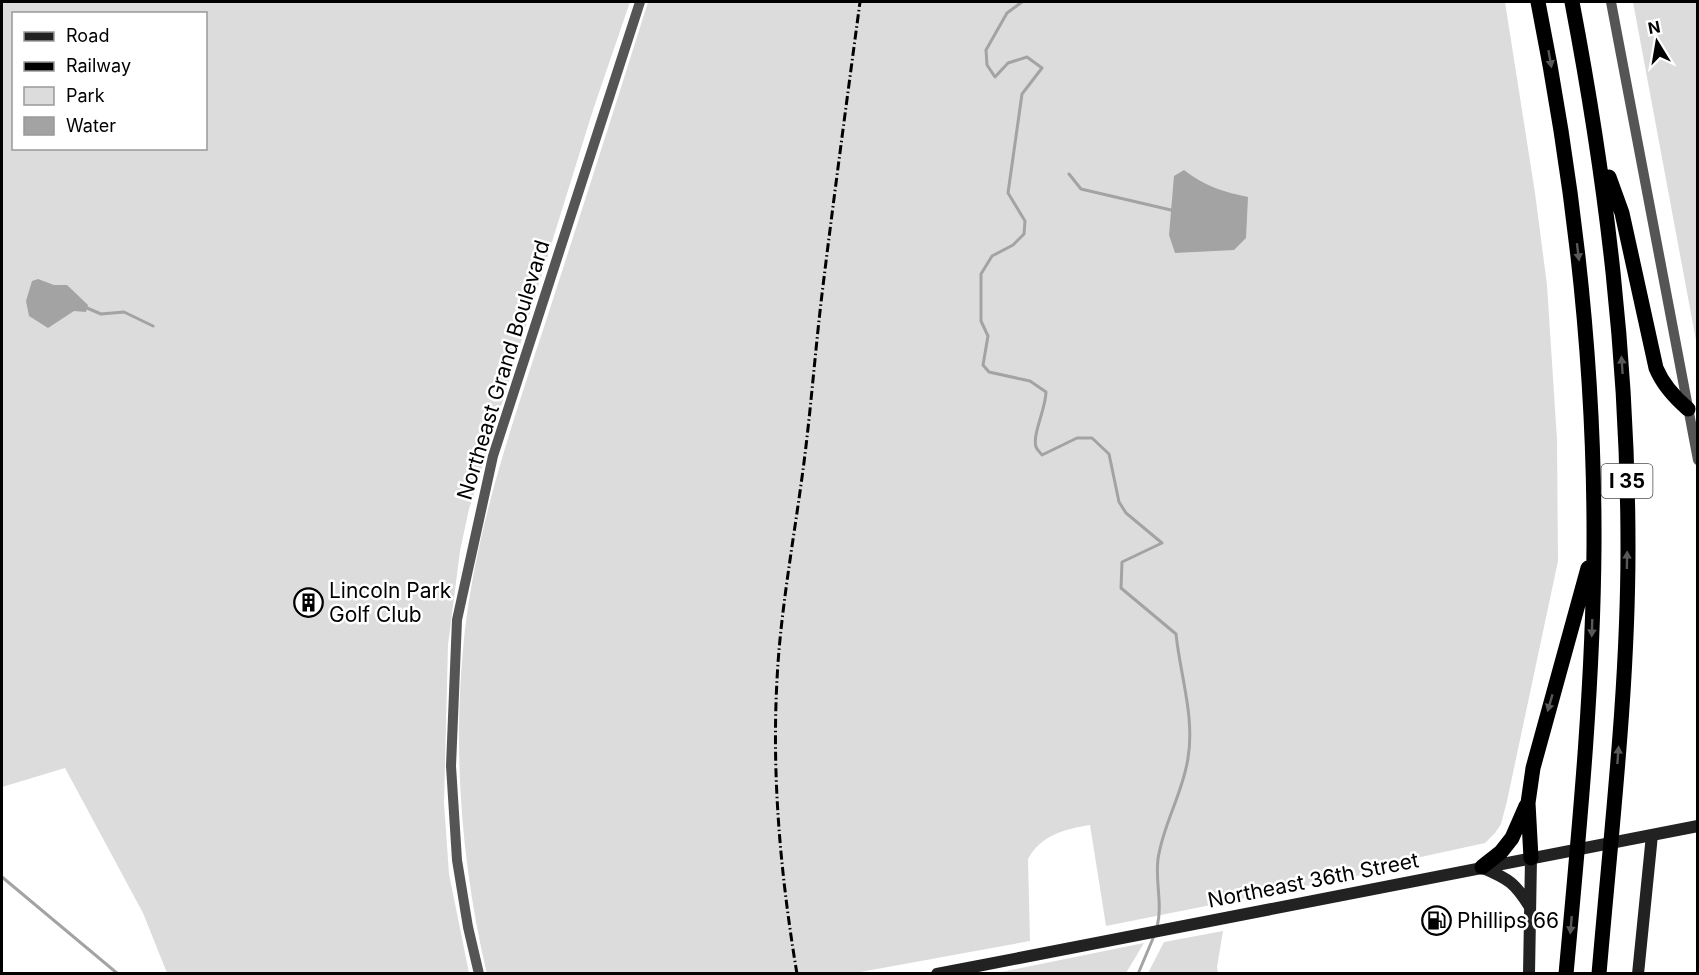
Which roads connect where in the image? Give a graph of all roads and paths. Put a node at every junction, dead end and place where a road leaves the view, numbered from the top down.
1 (640, 2) edge
2 (1538, 2) edge
3 (1572, 2) edge
4 (1611, 2) edge
5 (1598, 149) junction
6 (1688, 409) junction
7 (1698, 460) edge
8 (1594, 548) junction
9 (1528, 803) junction
10 (1698, 825) edge
11 (1652, 835) junction
12 (1531, 858) junction
13 (1482, 867) junction
14 (1530, 907) junction
15 (478, 974) edge
16 (937, 974) edge
17 (1529, 974) edge
18 (1566, 974) edge
19 (1599, 974) edge
20 (1638, 974) edge

1 - 15 street, Northeast Grand Boulevard
2 -> 8 highway, I 35
3 - 5 highway, I 35
4 - 6 street
5 - 6 highway
19 -> 5 highway, I 35
6 - 7 street
8 -> 9 highway
8 -> 18 highway, I 35
9 - 12 highway
9 - 13 highway
10 - 11 main road, Northeast 36th Street
11 - 12 main road, Northeast 36th Street
11 - 20 main road
12 - 13 main road, Northeast 36th Street
12 - 14 main road
13 - 14 main road
13 - 16 main road, Northeast 36th Street
14 - 17 main road

